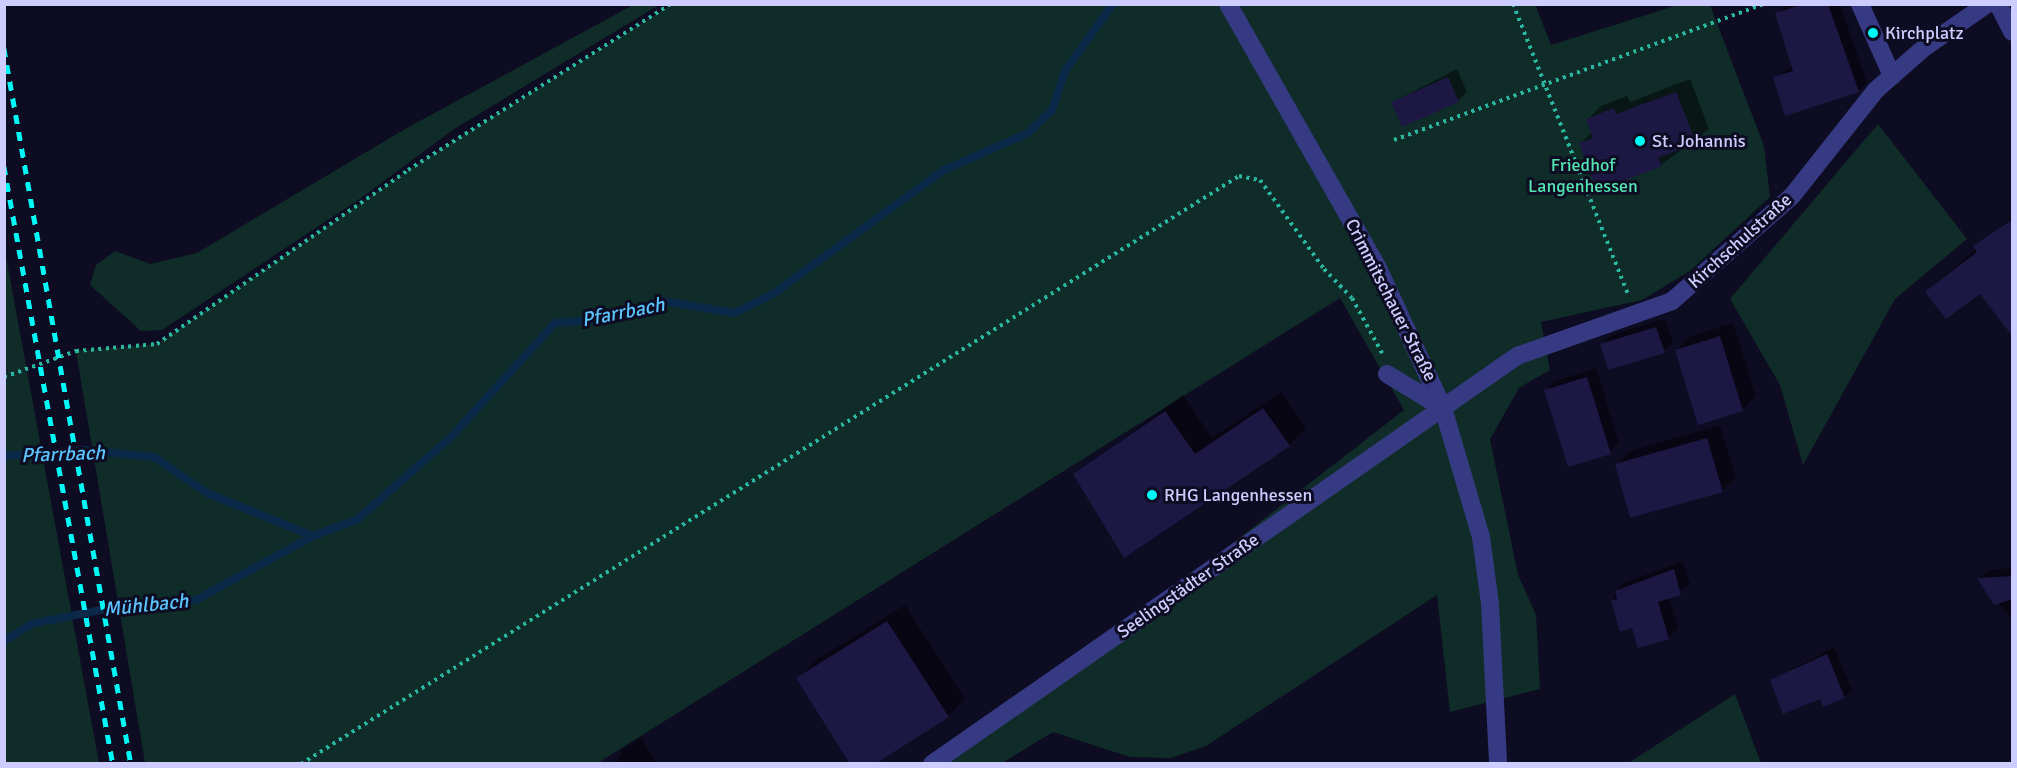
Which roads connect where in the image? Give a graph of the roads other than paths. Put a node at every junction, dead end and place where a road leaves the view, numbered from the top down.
1 (1228, 4) edge
2 (1860, 4) edge
3 (1987, 4) edge
4 (1998, 4) edge
5 (2013, 32) edge
6 (1892, 76) junction
7 (1387, 374) dead end
8 (1443, 408) junction
9 (932, 764) edge
10 (1498, 764) edge

1 - 8 street, Crimmitschauer Straße
2 - 6 street
3 - 6 street, Kirchschulstraße
4 - 5 street
6 - 8 street, Kirchschulstraße
7 - 8 street
8 - 9 street, Seelingstädter Straße
8 - 10 street, Crimmitschauer Straße

